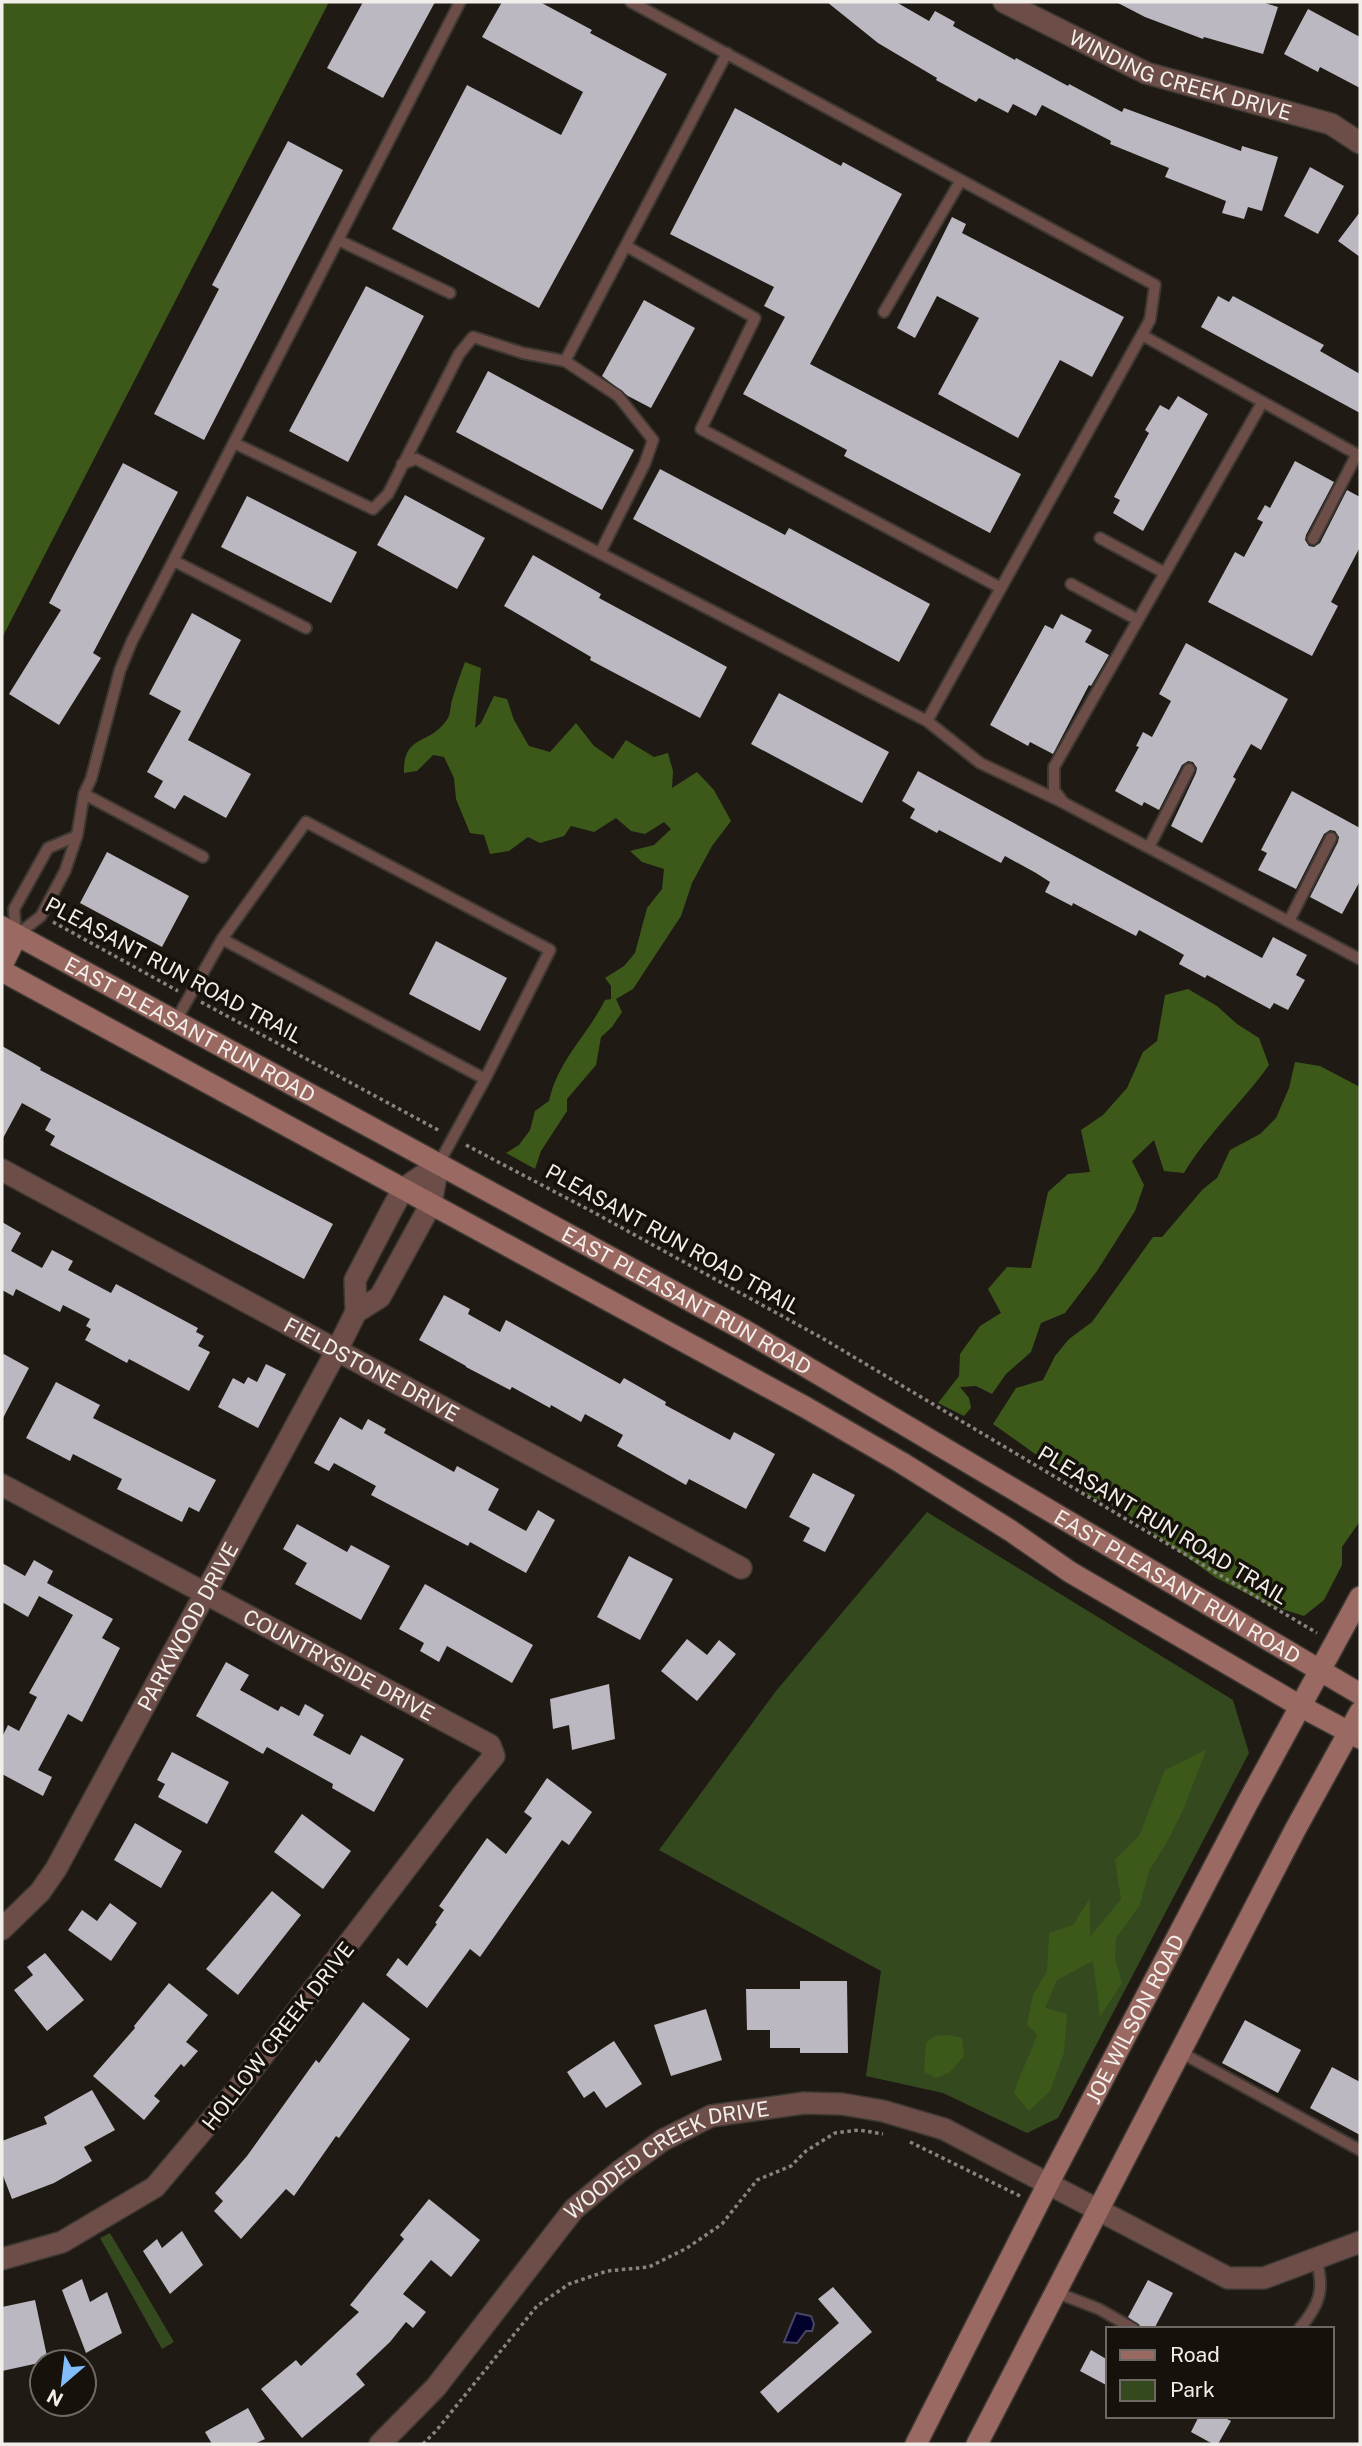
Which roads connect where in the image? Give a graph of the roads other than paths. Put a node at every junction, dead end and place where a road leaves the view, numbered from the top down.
1 (460, 2) edge
2 (631, 2) edge
3 (1003, 2) edge
4 (727, 54) junction
5 (1360, 142) edge
6 (961, 180) junction
7 (338, 240) junction
8 (626, 246) junction
9 (450, 293) dead end
10 (884, 312) dead end
11 (1142, 335) junction
12 (565, 361) junction
13 (1262, 403) junction
14 (234, 443) junction
15 (1359, 455) edge
16 (402, 464) junction
17 (1100, 538) dead end
18 (1313, 539) dead end
19 (600, 553) junction
20 (174, 561) junction
21 (1165, 573) junction
22 (1071, 584) dead end
23 (1001, 588) junction
24 (1138, 620) junction
25 (306, 628) dead end
26 (927, 721) junction
27 (1189, 769) dead end
28 (84, 794) junction
29 (1064, 803) junction
30 (77, 836) junction
31 (1331, 838) dead end
32 (1149, 847) junction
33 (203, 857) dead end
34 (1289, 921) junction
35 (9, 931) edge
36 (222, 939) junction
37 (1360, 959) edge
38 (2, 965) edge
39 (2, 971) edge
40 (175, 1022) junction
41 (485, 1079) junction
42 (438, 1165) junction
43 (2, 1170) edge
44 (403, 1189) junction
45 (430, 1204) junction
46 (356, 1312) junction
47 (337, 1350) junction
48 (2, 1485) edge
49 (741, 1568) dead end
50 (206, 1593) junction
51 (1360, 1597) edge
52 (1320, 1671) junction
53 (1360, 1695) edge
54 (1300, 1706) junction
55 (1360, 1712) edge
56 (1355, 1735) edge
57 (490, 1745) joint
58 (2, 1929) edge
59 (1180, 2052) junction
60 (1360, 2150) edge
61 (1049, 2182) junction
62 (1098, 2208) junction
63 (1360, 2242) edge
64 (2, 2259) edge
65 (1315, 2259) junction
66 (1055, 2292) junction
67 (1130, 2327) edge
68 (1301, 2327) edge
69 (380, 2444) edge
70 (916, 2444) edge
71 (977, 2444) edge

1 - 7 lane
2 - 4 lane
3 - 5 street, WINDING CREEK DRIVE
4 - 6 lane
4 - 8 lane
6 - 10 lane
6 - 11 lane
7 - 9 lane
7 - 14 lane
8 - 12 lane
8 - 23 lane
11 - 13 lane
11 - 23 lane
12 - 16 lane
12 - 19 lane
13 - 15 lane
13 - 21 lane
14 - 16 lane
14 - 20 lane
15 - 18 lane
16 - 19 lane
17 - 21 lane
19 - 26 lane
20 - 25 lane
20 - 28 lane
21 - 24 lane
22 - 24 lane
23 - 26 lane
24 - 29 lane
26 - 29 lane
27 - 32 lane
28 - 30 lane
28 - 33 lane
29 - 32 lane
30 - 35 lane
30 - 35 lane
31 - 34 lane
32 - 34 lane
34 - 37 lane
35 - 38 main road
35 - 40 main road, EAST PLEASANT RUN ROAD
36 - 40 lane
36 - 41 lane
36 - 41 lane
39 - 44 main road, EAST PLEASANT RUN ROAD
40 - 42 main road, EAST PLEASANT RUN ROAD
41 - 42 lane
42 - 44 street, PARKWOOD DRIVE
42 - 45 street, PARKWOOD DRIVE
42 - 52 main road, EAST PLEASANT RUN ROAD
43 - 47 street, FIELDSTONE DRIVE
44 - 45 main road, EAST PLEASANT RUN ROAD
44 - 46 street, PARKWOOD DRIVE
45 - 46 street, PARKWOOD DRIVE
45 - 54 main road, EAST PLEASANT RUN ROAD
46 - 47 street, PARKWOOD DRIVE
47 - 49 street, FIELDSTONE DRIVE
47 - 50 street, PARKWOOD DRIVE
48 - 50 street, COUNTRYSIDE DRIVE
50 - 57 street, COUNTRYSIDE DRIVE
50 - 58 street, PARKWOOD DRIVE
51 - 52 main road, JOE WILSON ROAD
52 - 53 main road, EAST PLEASANT RUN ROAD
52 - 54 main road, JOE WILSON ROAD
54 - 56 main road, EAST PLEASANT RUN ROAD
54 - 61 main road, JOE WILSON ROAD
55 - 56 main road
56 - 59 main road
57 - 64 street, HOLLOW CREEK DRIVE
59 - 60 lane
59 - 62 main road
61 - 62 street, WOODED CREEK DRIVE
61 - 69 street, WOODED CREEK DRIVE
61 - 70 main road, JOE WILSON ROAD
62 - 65 street, WOODED CREEK DRIVE
62 - 66 main road
63 - 65 street, WOODED CREEK DRIVE
65 - 68 lane
66 - 67 lane
66 - 71 main road

